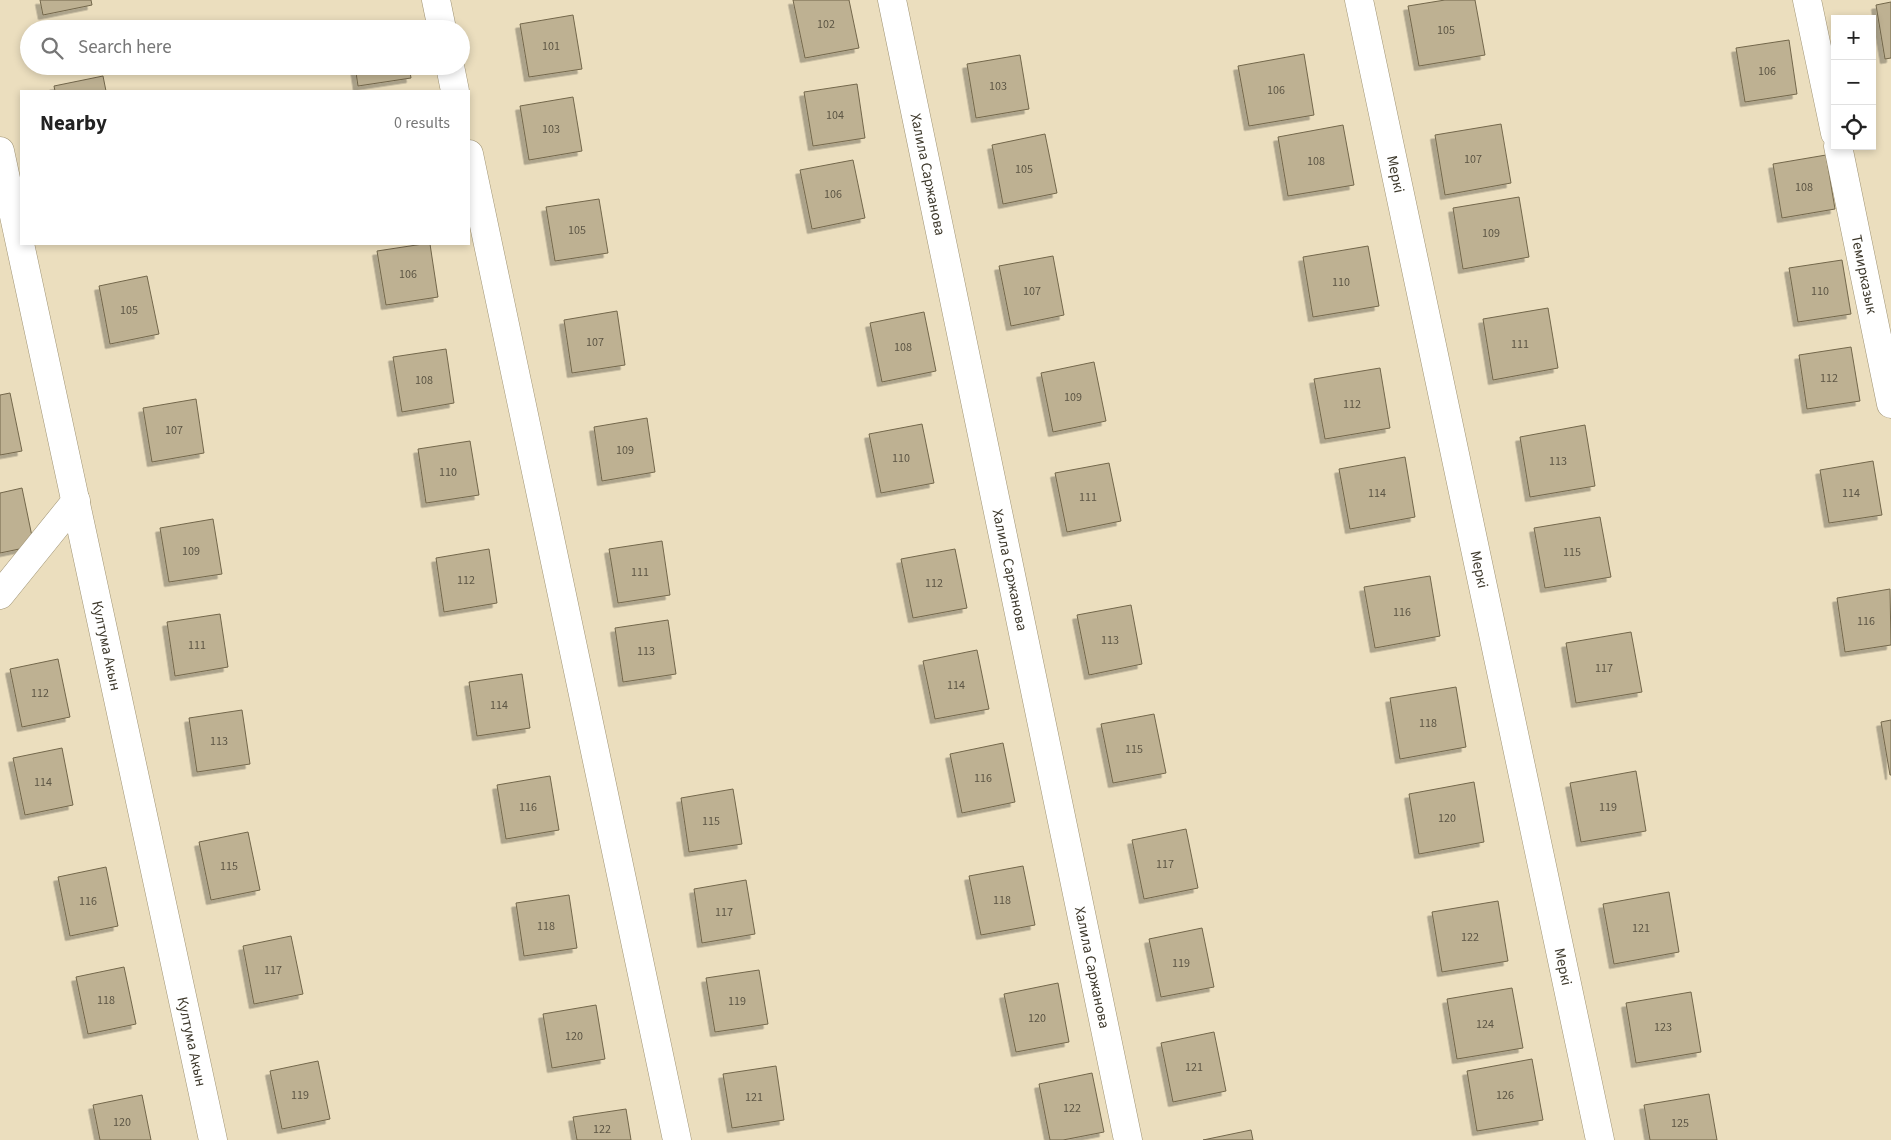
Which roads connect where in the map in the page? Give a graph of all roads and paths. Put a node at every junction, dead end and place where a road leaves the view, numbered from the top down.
1 (436, 0) edge
2 (892, 0) edge
3 (1359, 0) edge
4 (1807, 0) edge
5 (440, 20) edge
6 (452, 75) edge
7 (456, 90) edge
8 (1831, 114) edge
9 (1839, 150) edge
10 (0, 151) edge
11 (470, 159) edge
12 (20, 243) edge
13 (20, 245) edge
14 (1891, 404) edge
15 (76, 501) junction
16 (0, 595) edge
17 (213, 1140) edge
18 (677, 1140) edge
19 (1128, 1140) edge
20 (1600, 1140) edge

1 - 5 street
2 - 19 street, Халила Саржанова
3 - 20 street, Меркі
4 - 8 street
6 - 7 street
9 - 14 street, Темирказык
10 - 12 street, Култума Акын
11 - 18 street
13 - 15 street, Култума Акын
15 - 16 street
15 - 17 street, Култума Акын

